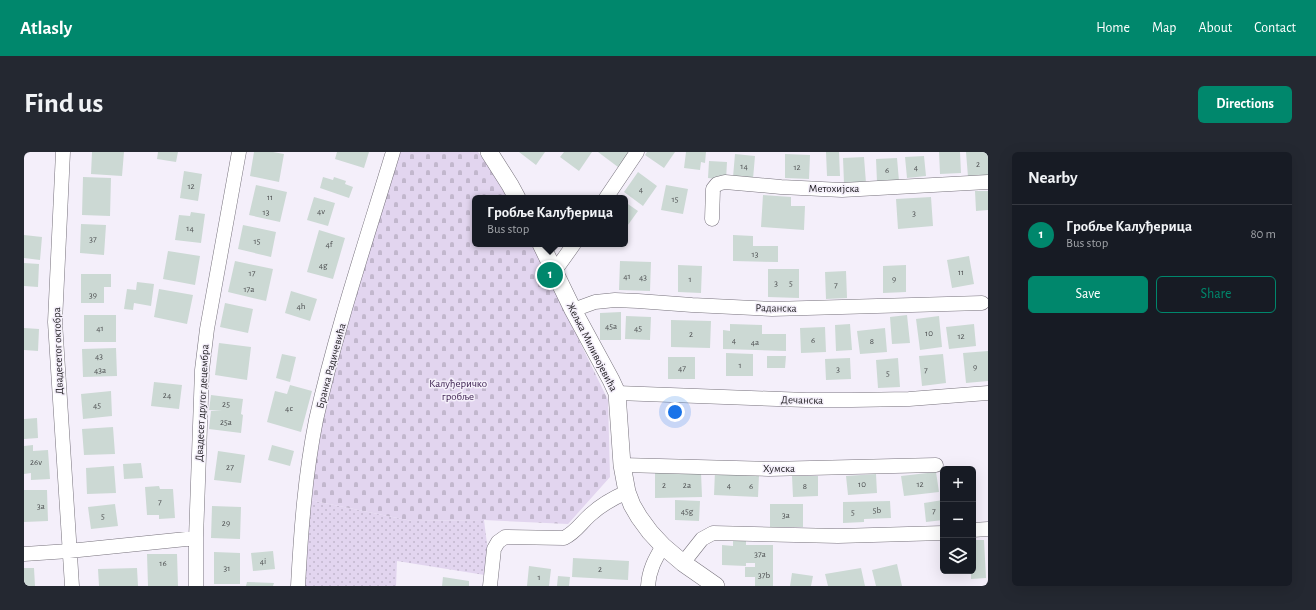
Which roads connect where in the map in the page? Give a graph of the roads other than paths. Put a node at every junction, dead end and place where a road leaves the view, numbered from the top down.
1 (63, 152) edge
2 (239, 152) edge
3 (393, 152) edge
4 (489, 152) edge
5 (637, 152) edge
6 (988, 182) edge
7 (515, 195) edge
8 (608, 195) edge
9 (712, 219) dead end
10 (542, 247) edge
11 (572, 247) edge
12 (554, 272) junction
13 (982, 303) dead end
14 (573, 310) junction
15 (617, 393) junction
16 (988, 393) edge
17 (622, 465) junction
18 (936, 465) dead end
19 (627, 492) junction
20 (988, 529) edge
21 (976, 530) edge
22 (940, 533) edge
23 (196, 538) junction
24 (663, 546) junction
25 (69, 551) junction
26 (24, 554) edge
27 (683, 563) junction
28 (72, 586) edge
29 (196, 586) edge
30 (298, 586) edge
31 (490, 586) edge
32 (648, 586) edge
33 (716, 586) edge

1 - 25 street, Двадесетог октобра
2 - 23 street, Двадесет другог децембра
3 - 30 street, Бранка Радичевића
4 - 7 street
5 - 8 street
6 - 9 street, Метохијска
10 - 12 street, Жељка Миливојевића
11 - 12 street
12 - 14 street, Жељка Миливојевића
13 - 14 street, Раданска
14 - 15 street, Жељка Миливојевића
15 - 16 street, Дечанска
15 - 17 street, Жељка Миливојевића
17 - 18 street, Хумска
17 - 19 street, Жељка Миливојевића
19 - 24 street, Жељка Миливојевића
19 - 31 street
20 - 21 street
22 - 27 street
23 - 25 street
23 - 29 street, Двадесет другог децембра
24 - 27 street, Жељка Миливојевића
24 - 32 street
25 - 26 street
25 - 28 street, Двадесетог октобра
27 - 33 street, Жељка Миливојевића

